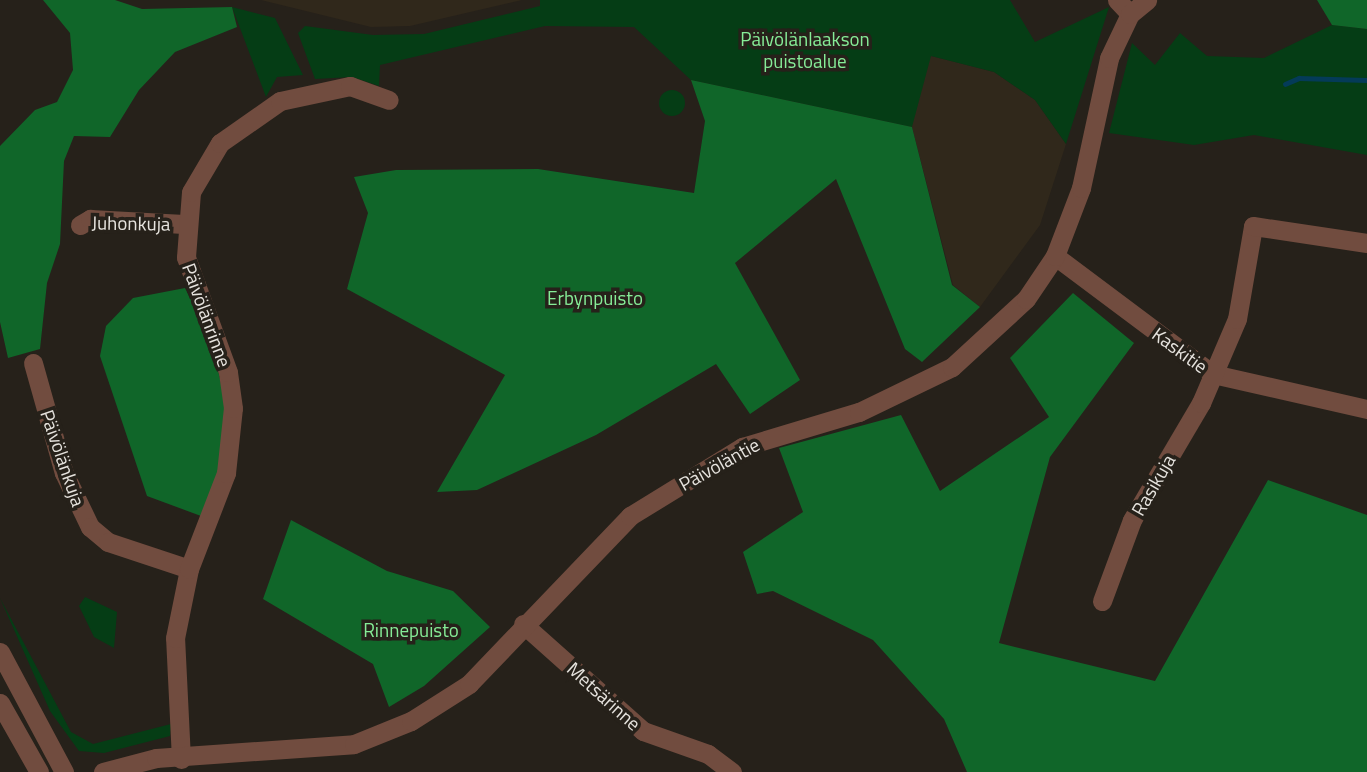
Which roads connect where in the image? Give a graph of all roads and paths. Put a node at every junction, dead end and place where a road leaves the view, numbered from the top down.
1 (1147, 0) edge
2 (1124, 7) edge
3 (389, 100) dead end
4 (184, 224) junction
5 (80, 225) dead end
6 (1367, 243) edge
7 (1055, 256) junction
8 (33, 363) dead end
9 (1213, 374) junction
10 (1367, 409) edge
11 (190, 569) junction
12 (1102, 601) dead end
13 (523, 624) junction
14 (0, 652) edge
15 (0, 703) edge
16 (181, 759) junction
17 (251, 763) edge
18 (39, 772) edge
19 (64, 772) edge
20 (103, 772) edge
21 (152, 772) edge
22 (732, 772) edge

1 - 2 street, Päivöläntie
2 - 7 street, Päivöläntie
3 - 4 street, Päivölänrinne
4 - 5 street, Juhonkuja
4 - 11 street, Päivölänrinne
6 - 9 street, Rasikuja
7 - 9 street, Kaskitie
7 - 13 street, Päivöläntie
8 - 11 street, Päivölänkuja
9 - 10 street, Kaskitie
9 - 12 street, Rasikuja
11 - 16 street, Päivölänrinne
13 - 17 street, Päivöläntie
13 - 22 street, Metsärinne
14 - 19 street
15 - 18 street
16 - 17 street, Päivöläntie
16 - 20 street, Päivöläntie
16 - 21 street, Päivöläntie

